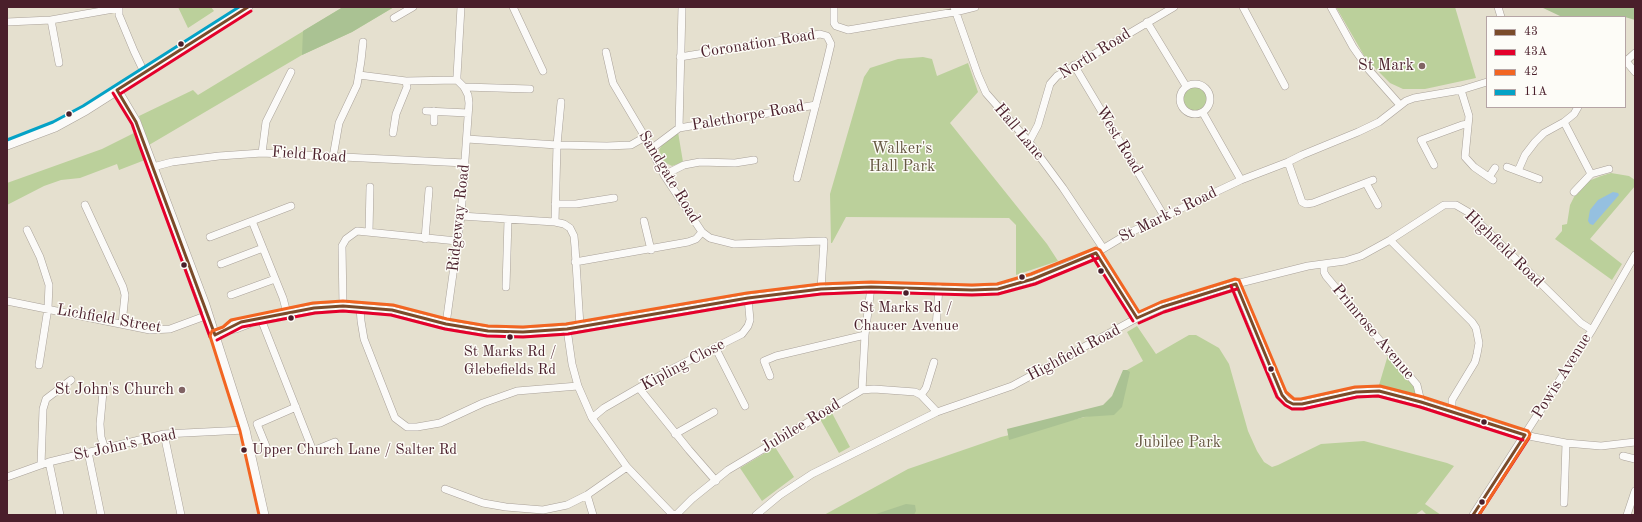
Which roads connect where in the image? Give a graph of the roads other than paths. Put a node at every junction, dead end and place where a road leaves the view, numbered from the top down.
1 (248, 7) edge
2 (413, 7) edge
3 (461, 7) edge
4 (513, 7) edge
5 (682, 7) edge
6 (834, 7) edge
7 (975, 7) edge
8 (1174, 7) edge
9 (1242, 7) edge
10 (1331, 7) edge
11 (119, 8) edge
12 (955, 10) edge
13 (394, 18) dead end
14 (51, 20) junction
15 (7, 22) edge
16 (1147, 22) junction
17 (362, 42) dead end
18 (606, 52) dead end
19 (1635, 53) edge
20 (680, 57) junction
21 (1626, 60) edge
22 (59, 63) dead end
23 (1074, 65) junction
24 (144, 72) junction
25 (291, 72) dead end
26 (543, 72) dead end
27 (1635, 72) edge
28 (359, 75) junction
29 (457, 80) junction
30 (406, 81) junction
31 (1486, 82) edge
32 (1186, 86) junction
33 (1285, 86) dead end
34 (464, 87) junction
35 (530, 89) dead end
36 (117, 90) junction
37 (1461, 90) junction
38 (561, 102) dead end
39 (816, 105) junction
40 (1400, 105) junction
41 (1577, 108) edge
42 (426, 111) dead end
43 (434, 111) junction
44 (468, 112) junction
45 (1203, 113) junction
46 (434, 122) dead end
47 (1564, 122) junction
48 (1468, 124) junction
49 (679, 128) junction
50 (393, 133) dead end
51 (645, 137) junction
52 (467, 139) junction
53 (1029, 142) junction
54 (7, 145) edge
55 (557, 145) junction
56 (651, 149) junction
57 (262, 153) junction
58 (333, 157) junction
59 (754, 160) dead end
60 (1288, 162) junction
61 (465, 164) junction
62 (1434, 165) dead end
63 (153, 167) junction
64 (1507, 167) dead end
65 (1495, 168) dead end
66 (1609, 170) dead end
67 (1518, 171) junction
68 (1591, 174) junction
69 (664, 175) junction
70 (797, 178) dead end
71 (1539, 179) dead end
72 (1241, 180) junction
73 (1373, 180) dead end
74 (1366, 183) junction
75 (370, 187) dead end
76 (429, 190) dead end
77 (1574, 192) dead end
78 (614, 198) dead end
79 (555, 204) junction
80 (85, 205) dead end
81 (1378, 205) dead end
82 (291, 206) dead end
83 (460, 216) junction
84 (1164, 216) junction
85 (508, 220) junction
86 (252, 221) junction
87 (644, 221) dead end
88 (555, 222) junction
89 (27, 230) dead end
90 (369, 232) junction
91 (702, 232) junction
92 (210, 237) dead end
93 (425, 239) junction
94 (1390, 240) junction
95 (457, 241) junction
96 (263, 248) junction
97 (1102, 248) junction
98 (651, 250) junction
99 (1096, 253) junction
100 (1635, 255) edge
101 (575, 262) junction
102 (220, 264) dead end
103 (1324, 264) junction
104 (275, 279) junction
105 (1236, 284) junction
106 (506, 287) dead end
107 (871, 287) junction
108 (939, 288) junction
109 (821, 289) junction
110 (231, 295) dead end
111 (748, 298) junction
112 (7, 301) edge
113 (343, 306) junction
114 (360, 307) junction
115 (48, 308) junction
116 (287, 313) junction
117 (208, 315) junction
118 (1137, 318) junction
119 (260, 319) junction
120 (122, 324) junction
121 (446, 324) junction
122 (580, 326) junction
123 (936, 327) dead end
124 (566, 329) junction
125 (1592, 330) junction
126 (215, 335) junction
127 (865, 335) junction
128 (715, 347) junction
129 (934, 362) dead end
130 (39, 365) dead end
131 (770, 376) dead end
132 (71, 380) dead end
133 (578, 386) junction
134 (639, 388) junction
135 (862, 390) junction
136 (90, 391) dead end
137 (921, 395) junction
138 (1421, 402) junction
139 (745, 406) dead end
140 (296, 407) junction
141 (714, 412) dead end
142 (936, 412) junction
143 (1452, 412) junction
144 (592, 418) junction
145 (245, 430) junction
146 (164, 434) junction
147 (676, 434) junction
148 (1525, 435) junction
149 (335, 442) dead end
150 (1635, 442) edge
151 (1566, 443) junction
152 (266, 446) dead end
153 (105, 448) junction
154 (88, 452) junction
155 (1623, 456) dead end
156 (1635, 459) edge
157 (49, 462) junction
158 (41, 465) junction
159 (627, 467) junction
160 (7, 477) edge
161 (716, 481) junction
162 (445, 489) dead end
163 (1635, 491) edge
164 (587, 496) junction
165 (1564, 503) dead end
166 (60, 515) edge
167 (101, 515) edge
168 (181, 515) edge
169 (264, 515) edge
170 (593, 515) edge
171 (674, 515) edge
172 (756, 515) edge
173 (1473, 515) edge
174 (1627, 515) edge

1 - 24 main road
2 - 13 street
3 - 29 street
4 - 26 street
5 - 20 street
6 - 12 street
7 - 12 street
8 - 16 street, North Road
9 - 33 street
10 - 40 street
11 - 14 street
11 - 24 street
12 - 53 street, Hall Lane
14 - 15 street
14 - 22 street
16 - 23 street, North Road
16 - 32 street
17 - 28 street
18 - 51 street, Sandgate Road
19 - 21 street
20 - 39 street, Coronation Road
20 - 49 street
21 - 27 street
23 - 53 street, North Road
23 - 84 street, West Road
24 - 36 main road
25 - 57 street
28 - 30 street
28 - 58 street
29 - 30 street
29 - 34 street
30 - 50 street
31 - 37 street, St Mark's Road
32 - 45 street
32 - 45 street
34 - 35 street
34 - 44 street, Ridgeway Road
36 - 54 main road
36 - 63 main road
37 - 40 street, St Mark's Road
37 - 48 street
38 - 55 street
39 - 49 street, Palethorpe Road
39 - 70 street
40 - 60 street, St Mark's Road
41 - 47 street
42 - 43 street
43 - 44 street
43 - 46 street
44 - 52 street, Ridgeway Road
45 - 72 street
47 - 67 street
47 - 68 street
48 - 62 street
48 - 65 street
49 - 56 street
51 - 55 street
51 - 56 street, Sandgate Road
52 - 55 street
52 - 61 street, Ridgeway Road
53 - 97 street, Hall Lane
55 - 79 street
56 - 69 street, Sandgate Road
57 - 58 street, Field Road
57 - 63 street, Field Road
58 - 61 street, Field Road
59 - 69 street
60 - 72 street, St Mark's Road
60 - 74 street
61 - 83 street, Ridgeway Road
63 - 117 main road
64 - 67 street
66 - 68 street
67 - 71 street
68 - 77 street
69 - 91 street, Sandgate Road
72 - 84 street, St Mark's Road
73 - 74 street
74 - 81 street
75 - 90 street
76 - 93 street
78 - 79 street
79 - 88 street
80 - 120 street
82 - 86 street
83 - 85 street
83 - 95 street, Ridgeway Road
84 - 97 street, St Mark's Road
85 - 88 street
85 - 106 street
86 - 92 street
86 - 96 street
87 - 98 street
88 - 101 street
89 - 115 street
90 - 93 street
90 - 113 street
91 - 98 street
91 - 109 street, Sandgate Road
93 - 95 street
94 - 103 street, Highfield Road
94 - 125 street, Highfield Road
94 - 143 street
95 - 121 street, Ridgeway Road
96 - 102 street
96 - 104 street
97 - 99 street, St Mark's Road
98 - 101 street
99 - 108 street, St Mark's Road
99 - 118 street
100 - 125 street, Powis Avenue
101 - 122 street
103 - 105 street, Highfield Road
103 - 138 street, Primrose Avenue
104 - 110 street
104 - 116 street
105 - 118 street, Highfield Road
105 - 138 street
107 - 108 street, St Mark's Road
107 - 109 street, St Mark's Road
107 - 127 street
108 - 123 street
109 - 111 street, St Mark's Road
111 - 122 street, St Mark's Road
111 - 128 street, Kipling Close
112 - 115 street, Lichfield Street
113 - 114 street, St Mark's Road
113 - 116 street, St Mark's Road
114 - 121 street, St Mark's Road
114 - 133 street
115 - 120 street, Lichfield Street
115 - 130 street
116 - 119 street, St Mark's Road
117 - 120 street, Lichfield Street
117 - 126 main road
118 - 142 street, Highfield Road
119 - 126 street, St Mark's Road
119 - 140 street
121 - 124 street, St Mark's Road
122 - 124 street, St Mark's Road
124 - 133 street
125 - 148 street, Powis Avenue
126 - 145 main road
127 - 131 street
127 - 135 street
128 - 134 street, Kipling Close
128 - 139 street
129 - 137 street
132 - 158 street
133 - 144 street
134 - 144 street, Kipling Close
134 - 147 street
135 - 137 street, Jubilee Road
135 - 161 street, Jubilee Road
136 - 153 street
137 - 142 street
138 - 143 street
140 - 149 street
140 - 152 street
141 - 147 street
142 - 172 street, Highfield Road
143 - 148 street
144 - 159 street
145 - 146 street, St John's Road
145 - 169 main road
146 - 153 street, St John's Road
146 - 168 street
147 - 161 street
148 - 151 street
148 - 173 street, Powis Avenue
150 - 151 street
151 - 165 street
153 - 154 street, St John's Road
154 - 157 street, St John's Road
154 - 167 street
155 - 156 street
157 - 158 street, St John's Road
157 - 166 street
158 - 160 street, St John's Road
159 - 164 street
159 - 171 street
161 - 171 street, Jubilee Road
162 - 164 street
163 - 174 street
164 - 170 street

